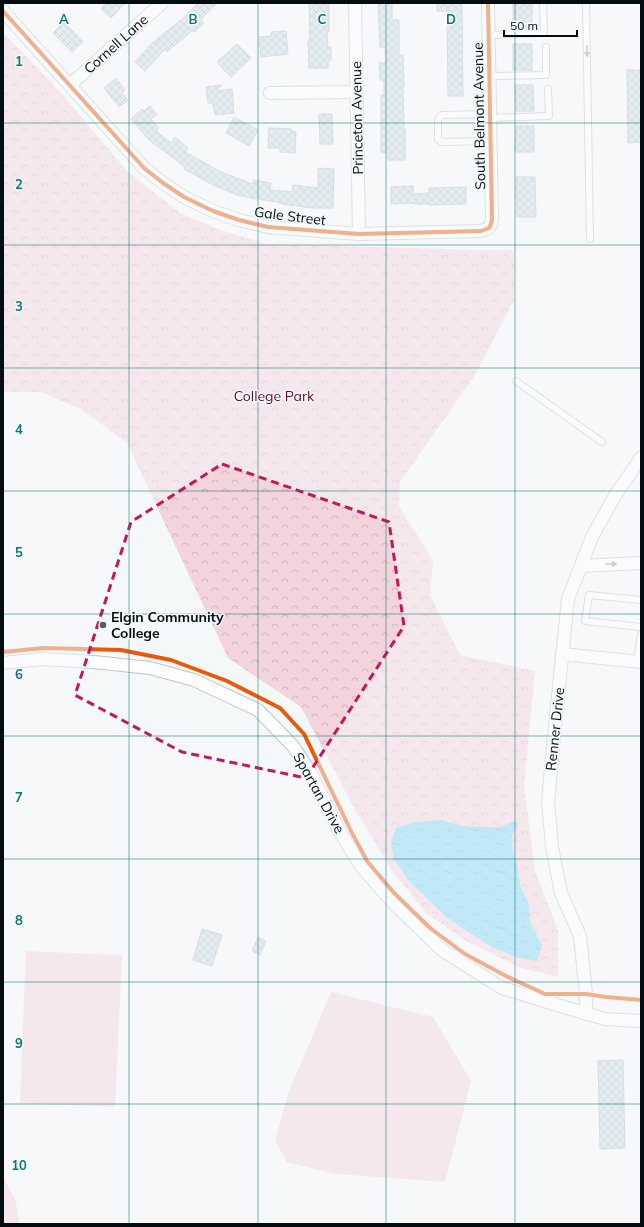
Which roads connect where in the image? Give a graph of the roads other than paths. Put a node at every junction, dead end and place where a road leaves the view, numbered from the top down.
1 (162, 3) edge
2 (355, 3) edge
3 (488, 3) edge
4 (586, 3) edge
5 (543, 5) dead end
6 (3, 11) edge
7 (489, 35) junction
8 (546, 47) dead end
9 (490, 76) junction
10 (70, 85) junction
11 (548, 88) dead end
12 (356, 92) junction
13 (270, 93) dead end
14 (490, 116) junction
15 (491, 141) junction
16 (489, 228) joint
17 (359, 234) junction
18 (590, 239) dead end
19 (516, 381) dead end
20 (602, 442) dead end
21 (639, 465) edge
22 (641, 563) edge
23 (581, 566) junction
24 (641, 600) edge
25 (641, 627) edge
26 (641, 634) edge
27 (562, 654) junction
28 (639, 662) edge
29 (3, 663) edge
30 (586, 1014) junction
31 (641, 1021) edge

1 - 10 street, Cornell Lane
2 - 12 street, Princeton Avenue
3 - 7 street, South Belmont Avenue
4 -> 18 lane
5 - 7 lane
6 - 10 street, Gale Street
7 - 9 street, South Belmont Avenue
8 - 9 lane
9 - 14 street, South Belmont Avenue
10 - 17 street, Gale Street
11 - 14 lane
12 - 13 street
12 - 17 street, Princeton Avenue
14 - 15 street, South Belmont Avenue
14 - 15 lane
15 - 16 street, South Belmont Avenue
16 - 17 street, Gale Street
19 - 20 lane
21 - 23 street, Renner Drive
23 -> 22 street
23 - 27 street, Renner Drive
24 - 25 lane
26 - 28 lane
27 - 28 street
27 - 30 street, Renner Drive
29 - 30 street, Spartan Drive
30 - 31 street, Spartan Drive

